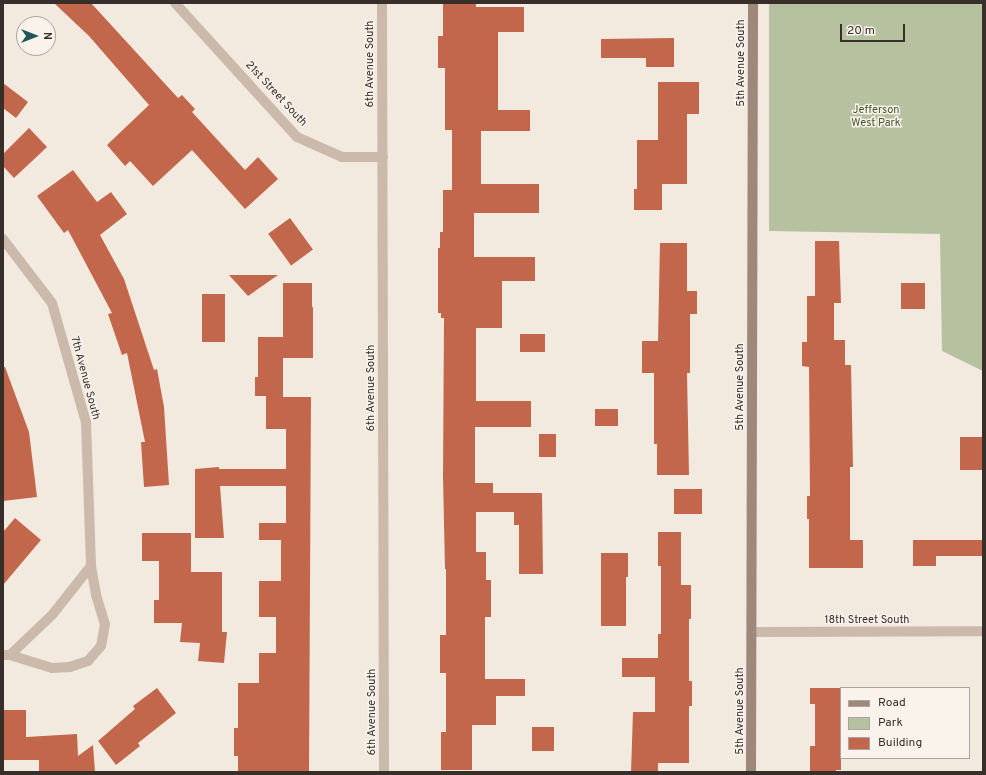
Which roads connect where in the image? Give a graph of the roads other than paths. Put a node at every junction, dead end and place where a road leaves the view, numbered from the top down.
1 (175, 3) edge
2 (382, 3) edge
3 (753, 3) edge
4 (383, 157) junction
5 (3, 239) edge
6 (91, 566) junction
7 (752, 632) junction
8 (983, 632) edge
9 (6, 655) edge
10 (384, 772) edge
11 (751, 772) edge

1 - 4 street, 21st Street South
2 - 4 street, 6th Avenue South
3 - 7 street, 5th Avenue South
4 - 10 street, 6th Avenue South
5 - 6 street, 7th Avenue South
6 - 9 street
6 - 9 street, 7th Avenue South
7 - 8 street, 18th Street South
7 - 11 street, 5th Avenue South

